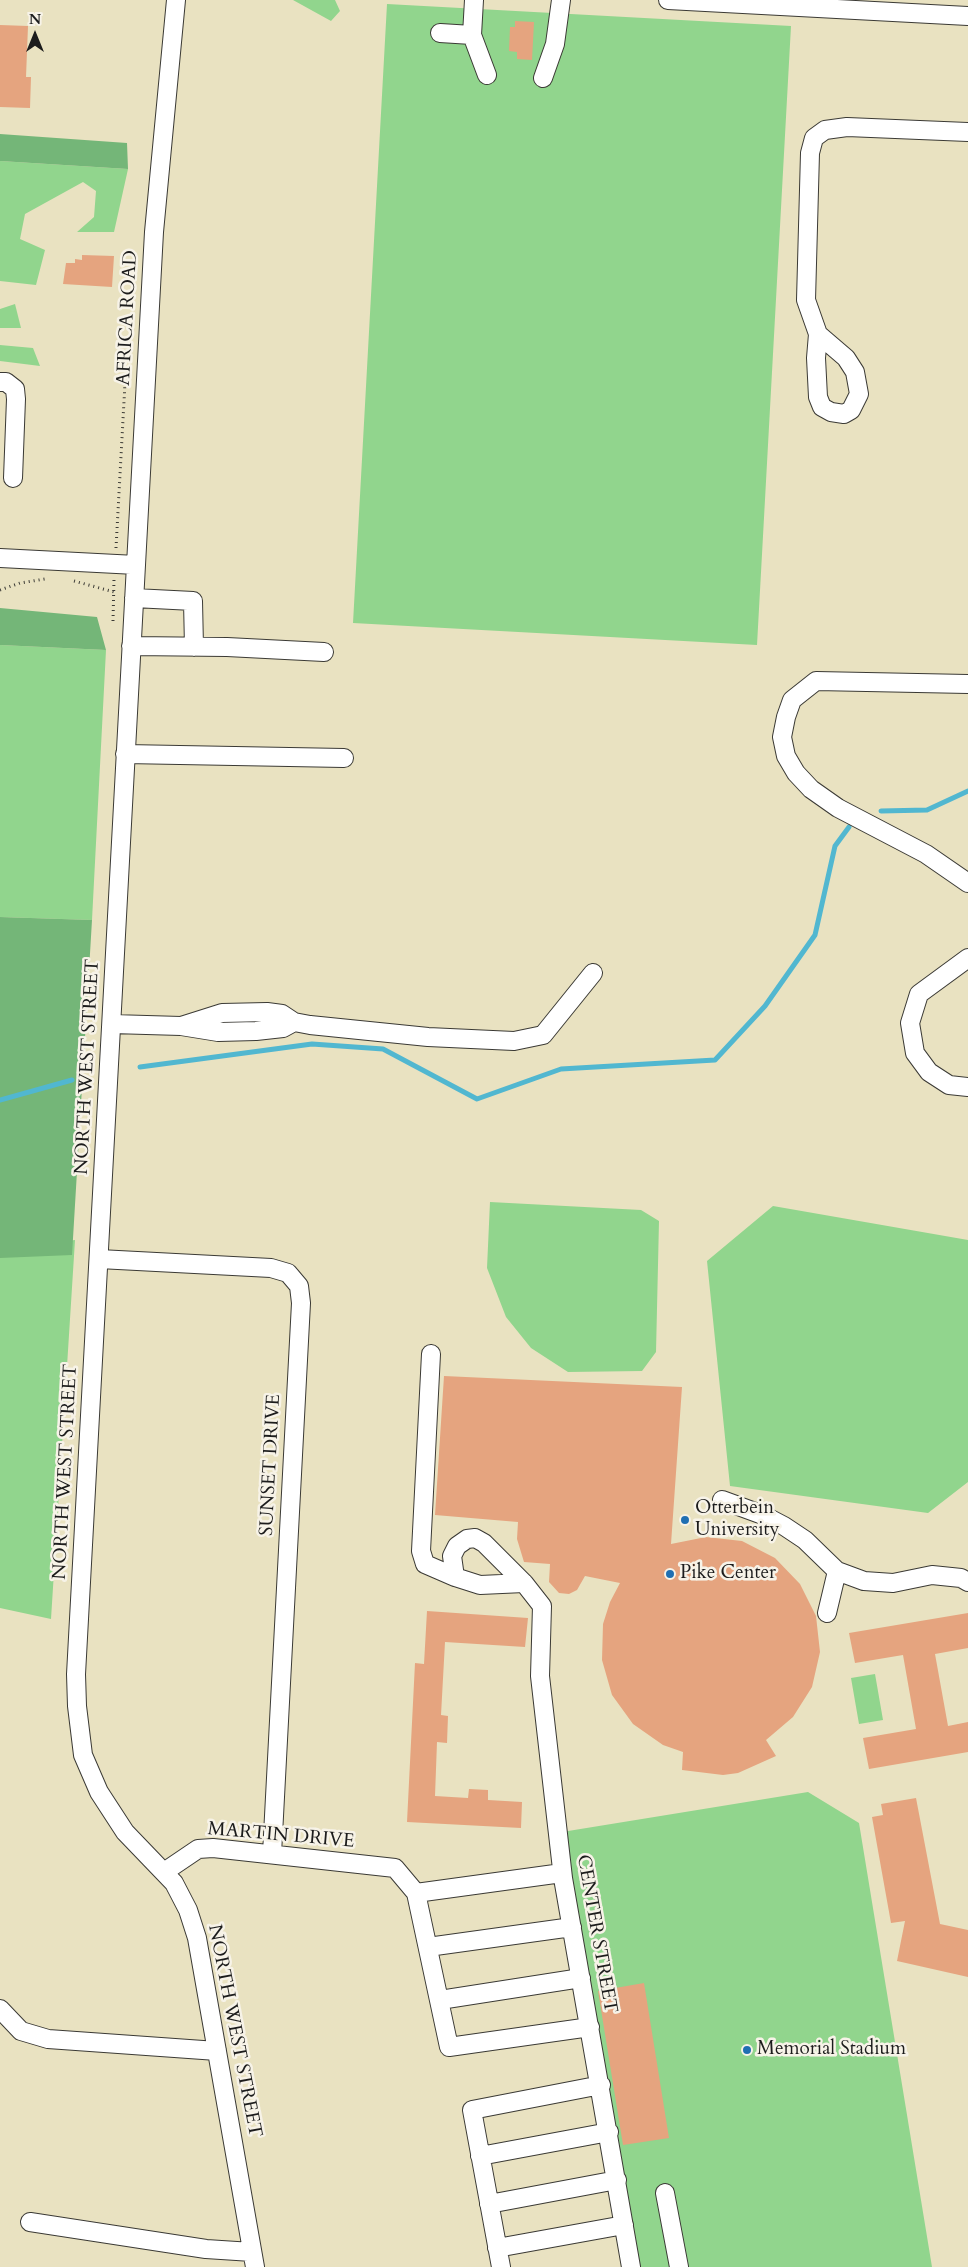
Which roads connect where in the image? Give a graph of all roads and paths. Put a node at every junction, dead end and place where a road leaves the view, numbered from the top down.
1 (176, 0) edge
2 (474, 0) edge
3 (561, 0) edge
4 (668, 0) edge
5 (968, 16) edge
6 (440, 33) dead end
7 (472, 34) junction
8 (487, 75) dead end
9 (543, 78) dead end
10 (968, 132) edge
11 (818, 334) dead end
12 (0, 382) edge
13 (125, 384) dead end
14 (13, 478) dead end
15 (116, 548) dead end
16 (0, 558) edge
17 (136, 565) junction
18 (114, 576) dead end
19 (54, 579) dead end
20 (68, 579) dead end
21 (0, 590) edge
22 (114, 592) junction
23 (134, 598) junction
24 (113, 621) dead end
25 (131, 642) junction
26 (194, 646) junction
27 (324, 652) dead end
28 (968, 684) edge
29 (126, 754) junction
30 (344, 758) dead end
31 (968, 883) edge
32 (968, 958) edge
33 (593, 973) dead end
34 (112, 1024) junction
35 (968, 1086) edge
36 (99, 1259) junction
37 (431, 1354) dead end
38 (722, 1500) dead end
39 (837, 1571) junction
40 (455, 1577) junction
41 (968, 1582) edge
42 (524, 1583) junction
43 (827, 1613) dead end
44 (272, 1854) junction
45 (164, 1872) junction
46 (562, 1873) junction
47 (416, 1893) junction
48 (572, 1927) junction
49 (428, 1947) junction
50 (581, 1978) junction
51 (440, 2000) junction
52 (0, 2009) edge
53 (590, 2027) junction
54 (217, 2051) junction
55 (601, 2085) junction
56 (609, 2132) junction
57 (480, 2156) junction
58 (617, 2180) junction
59 (665, 2193) dead end
60 (489, 2204) junction
61 (30, 2222) dead end
62 (624, 2225) junction
63 (497, 2248) junction
64 (253, 2259) edge
65 (501, 2267) edge
66 (631, 2267) edge
67 (678, 2267) edge

1 - 17 street, AFRICA ROAD
2 - 7 street
3 - 9 street
4 - 5 street
6 - 7 street
7 - 8 street
10 - 11 street
12 - 14 street
13 - 15 path
16 - 17 street
17 - 23 street, AFRICA ROAD
18 - 22 path
19 - 21 path
20 - 22 path
22 - 24 path
23 - 25 street, AFRICA ROAD
23 - 26 street
25 - 26 street
25 - 29 street, NORTH WEST STREET
26 - 27 street
28 - 31 street
29 - 30 street
29 - 34 street, NORTH WEST STREET
32 - 35 street
33 - 34 street
34 - 36 street, NORTH WEST STREET
36 - 44 street, SUNSET DRIVE
36 - 45 street, NORTH WEST STREET
37 - 40 street
38 - 39 street
39 - 41 street
39 - 43 street
40 - 42 street
40 - 42 street
42 - 46 street, CENTER STREET
44 - 45 street, MARTIN DRIVE
44 - 47 street, MARTIN DRIVE
45 - 54 street, NORTH WEST STREET
46 - 47 street
46 - 48 street, CENTER STREET
47 - 49 street
48 - 49 street
48 - 50 street, CENTER STREET
49 - 51 street
50 - 51 street
50 - 53 street, CENTER STREET
51 - 53 street
52 - 54 street
53 - 55 street, CENTER STREET
54 - 64 street, NORTH WEST STREET
55 - 56 street, CENTER STREET
55 - 57 street
56 - 57 street
56 - 58 street, CENTER STREET
57 - 60 street
58 - 60 street
58 - 62 street, CENTER STREET
59 - 67 street
60 - 63 street
61 - 64 street
62 - 63 street
62 - 66 street, CENTER STREET
63 - 65 street

